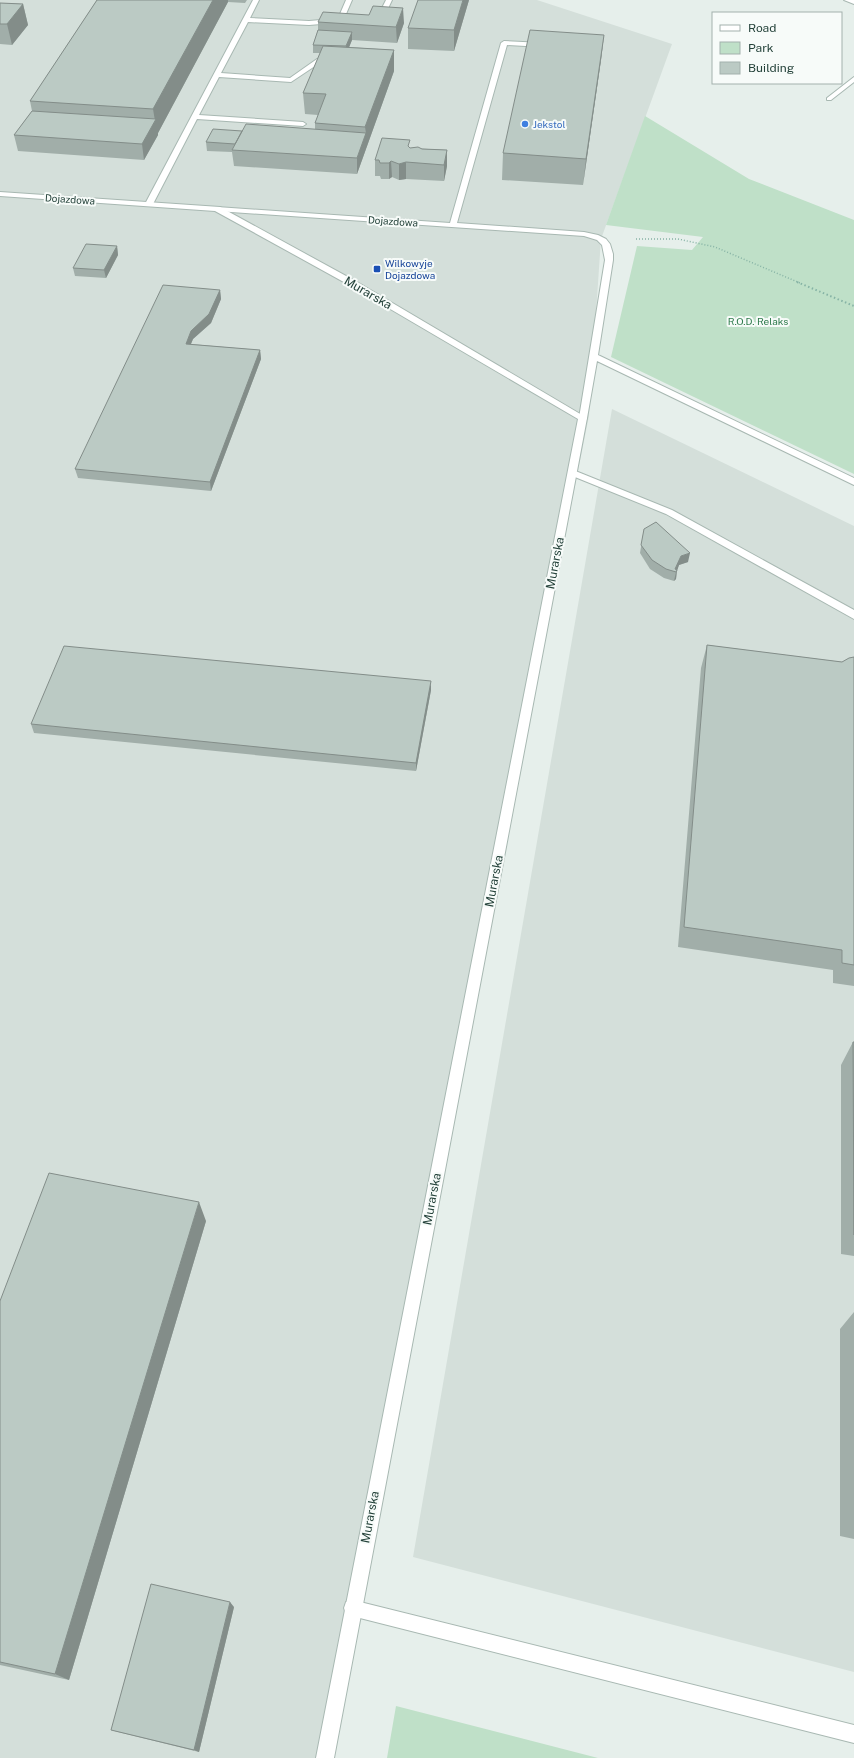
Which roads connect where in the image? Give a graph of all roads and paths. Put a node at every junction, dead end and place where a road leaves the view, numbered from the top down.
1 (256, 0) edge
2 (349, 0) edge
3 (389, 0) edge
4 (848, 0) edge
5 (854, 2) edge
6 (368, 18) edge
7 (246, 20) junction
8 (550, 46) edge
9 (340, 61) edge
10 (216, 76) junction
11 (854, 79) edge
12 (829, 99) dead end
13 (195, 117) junction
14 (304, 124) dead end
15 (0, 194) edge
16 (149, 204) junction
17 (217, 209) junction
18 (453, 225) junction
19 (601, 239) junction
20 (854, 306) edge
21 (593, 356) junction
22 (582, 418) junction
23 (573, 473) junction
24 (854, 482) edge
25 (854, 615) edge
26 (352, 1608) junction
27 (854, 1734) edge
28 (325, 1758) edge

1 - 7 street
2 - 7 street
3 - 6 street
4 - 5 street
7 - 10 street
8 - 18 street
9 - 10 street
10 - 13 street
11 - 12 street
13 - 14 street
13 - 16 street
15 - 16 street, Dojazdowa
16 - 17 street, Dojazdowa
17 - 18 street, Dojazdowa
17 - 22 street, Murarska
18 - 19 street, Dojazdowa
19 - 20 path
19 - 21 street
21 - 22 street
21 - 24 street
22 - 23 street, Murarska
23 - 25 street
23 - 26 street, Murarska
26 - 27 street
26 - 28 street, Murarska

